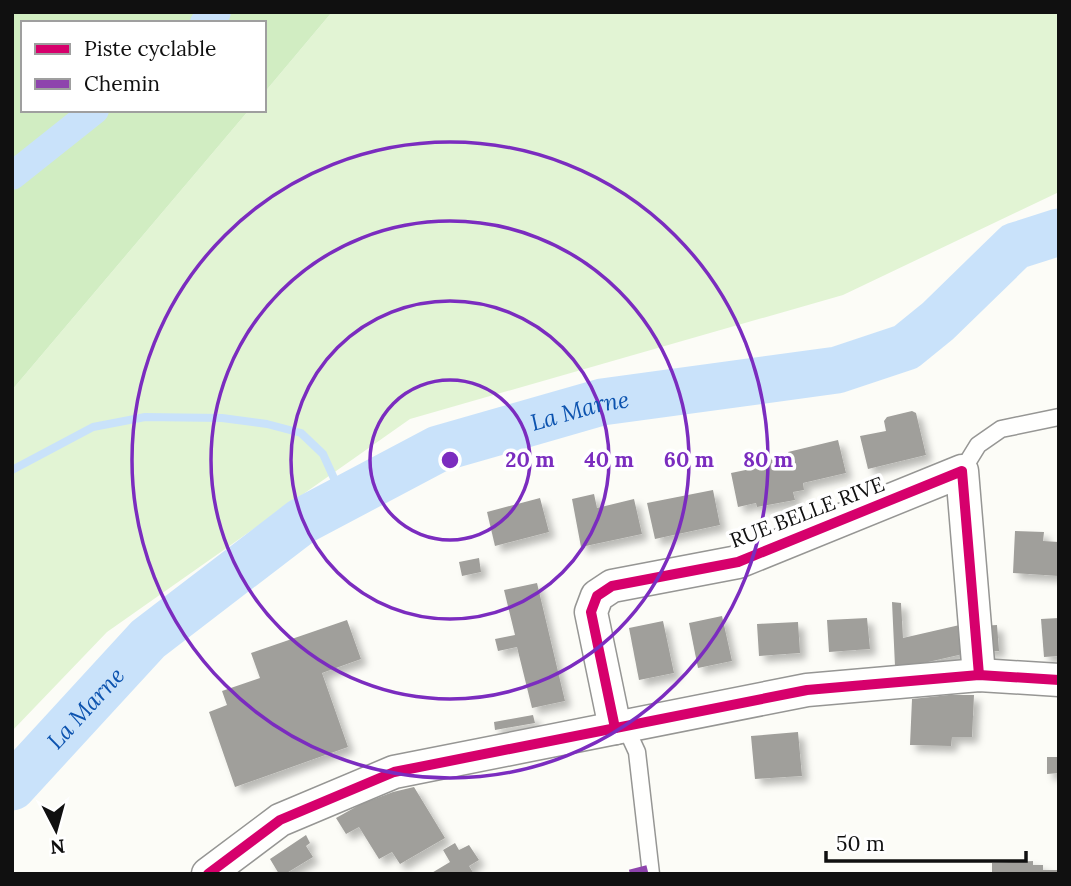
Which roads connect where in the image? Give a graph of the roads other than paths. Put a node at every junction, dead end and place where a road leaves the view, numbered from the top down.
1 (1059, 417) edge
2 (961, 471) junction
3 (979, 675) junction
4 (1059, 680) edge
5 (620, 727) junction
6 (208, 874) edge
7 (651, 874) edge

1 - 2 lane
2 - 3 street
2 - 5 street, RUE BELLE RIVE
3 - 4 street
3 - 5 street
5 - 6 street
5 - 7 lane

